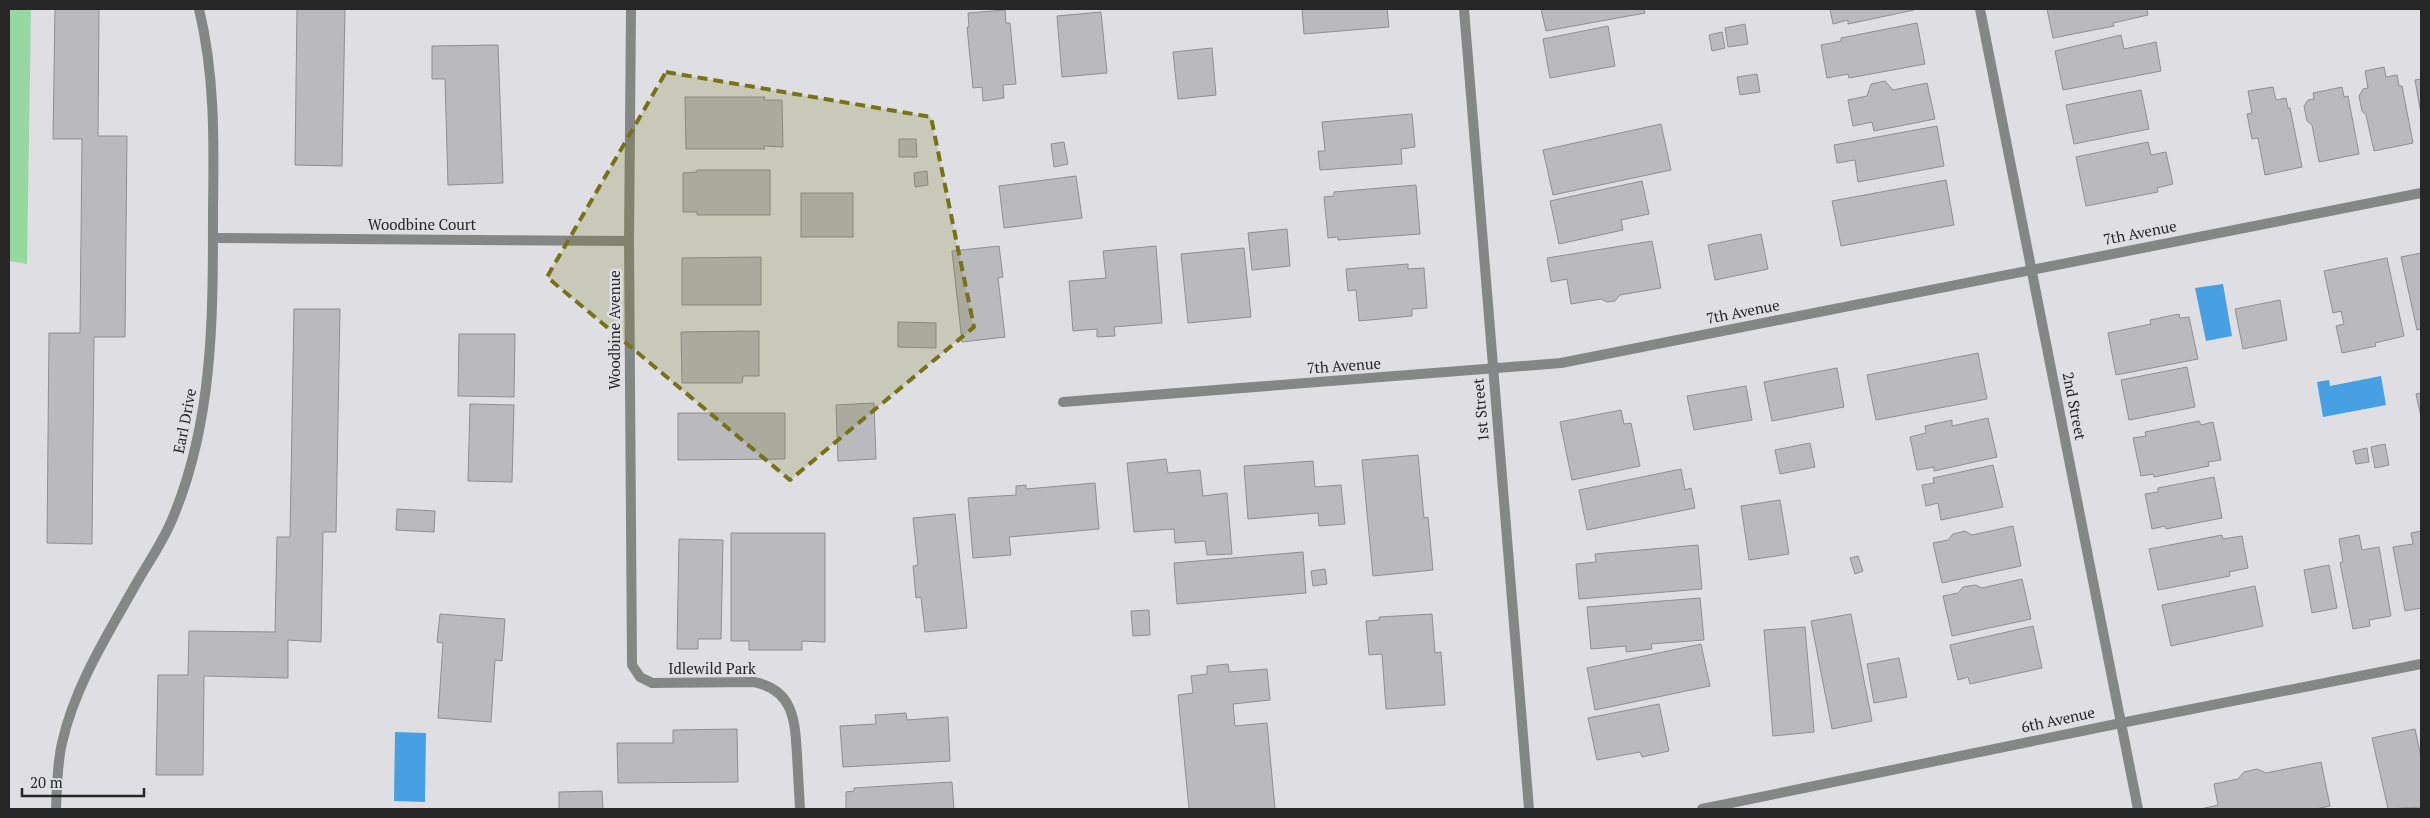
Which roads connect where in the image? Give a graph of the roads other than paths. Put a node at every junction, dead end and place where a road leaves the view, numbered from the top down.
1 (199, 9) edge
2 (631, 9) edge
3 (1464, 9) edge
4 (1980, 9) edge
5 (2421, 193) edge
6 (213, 238) junction
7 (630, 242) junction
8 (2032, 270) junction
9 (1492, 369) junction
10 (1063, 402) dead end
11 (632, 652) joint
12 (2421, 664) edge
13 (2121, 723) junction
14 (56, 809) edge
15 (800, 809) edge
16 (1529, 809) edge
17 (1702, 809) edge
18 (2138, 809) edge

1 - 6 street, Earl Drive
2 - 7 street, Woodbine Avenue
3 - 9 street, 1st Street
4 - 8 street, 2nd Street
5 - 8 street, 7th Avenue
6 - 7 street, Woodbine Court
6 - 14 street, Earl Drive
7 - 11 street, Woodbine Avenue
8 - 9 street, 7th Avenue
8 - 13 street, 2nd Street
9 - 10 street, 7th Avenue
9 - 16 street, 1st Street
11 - 15 street, Idlewild Park
12 - 13 street, 6th Avenue
13 - 17 street, 6th Avenue
13 - 18 street, 2nd Street

